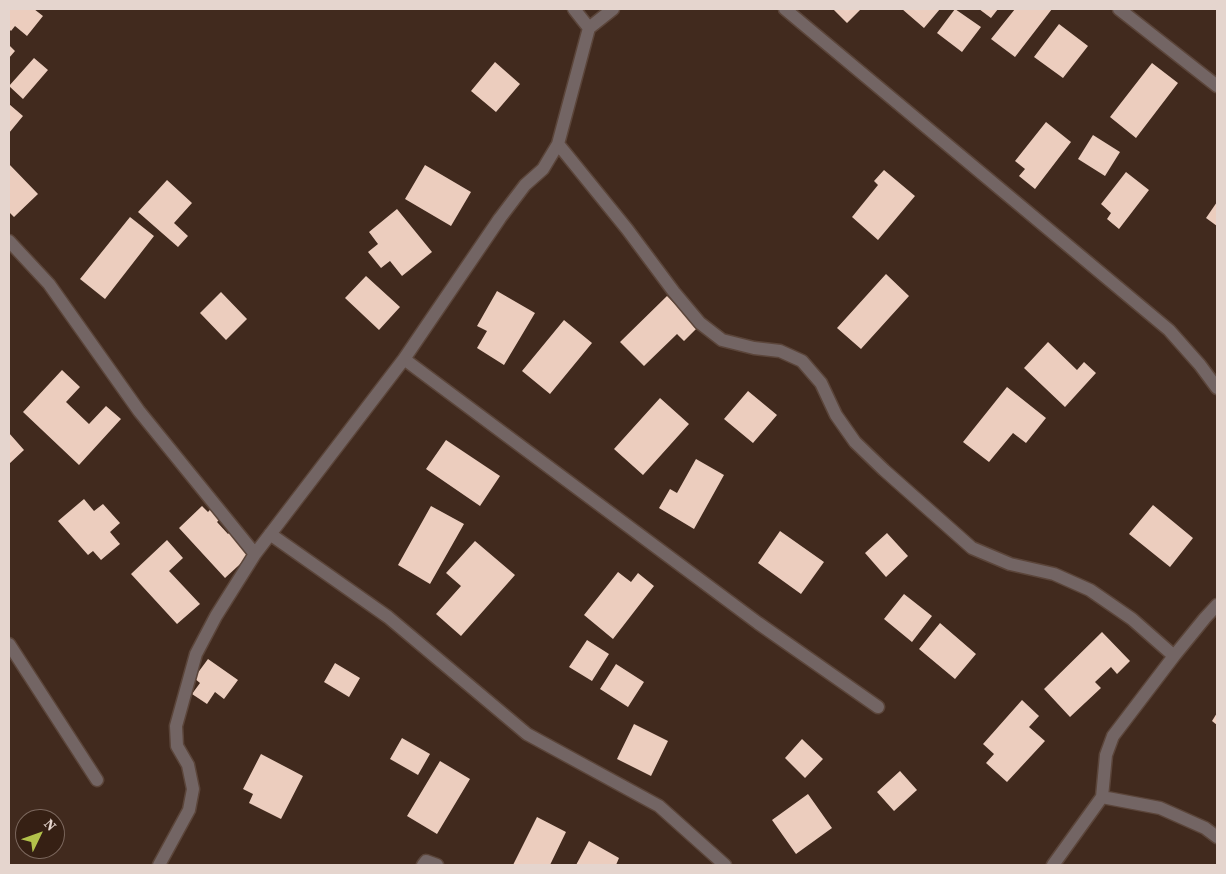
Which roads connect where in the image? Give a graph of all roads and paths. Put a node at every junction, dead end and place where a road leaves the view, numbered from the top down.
1 (574, 9) edge
2 (613, 9) edge
3 (784, 9) edge
4 (1119, 9) edge
5 (590, 28) junction
6 (1217, 86) edge
7 (558, 144) junction
8 (9, 241) edge
9 (404, 359) junction
10 (1217, 388) edge
11 (270, 534) junction
12 (255, 554) junction
13 (1217, 605) edge
14 (9, 644) edge
15 (1174, 656) junction
16 (878, 707) dead end
17 (97, 780) dead end
18 (1102, 797) junction
19 (1217, 837) edge
20 (159, 865) edge
21 (423, 865) edge
22 (437, 865) edge
23 (725, 865) edge
24 (1053, 865) edge

1 - 5 street
2 - 5 street
3 - 10 street
4 - 6 street
5 - 7 street
7 - 9 street
7 - 15 street
8 - 12 street
9 - 11 street
9 - 16 street
11 - 12 street
11 - 23 street
12 - 20 street
13 - 15 street
14 - 17 street
15 - 18 street
18 - 19 street
18 - 24 street
21 - 22 street

